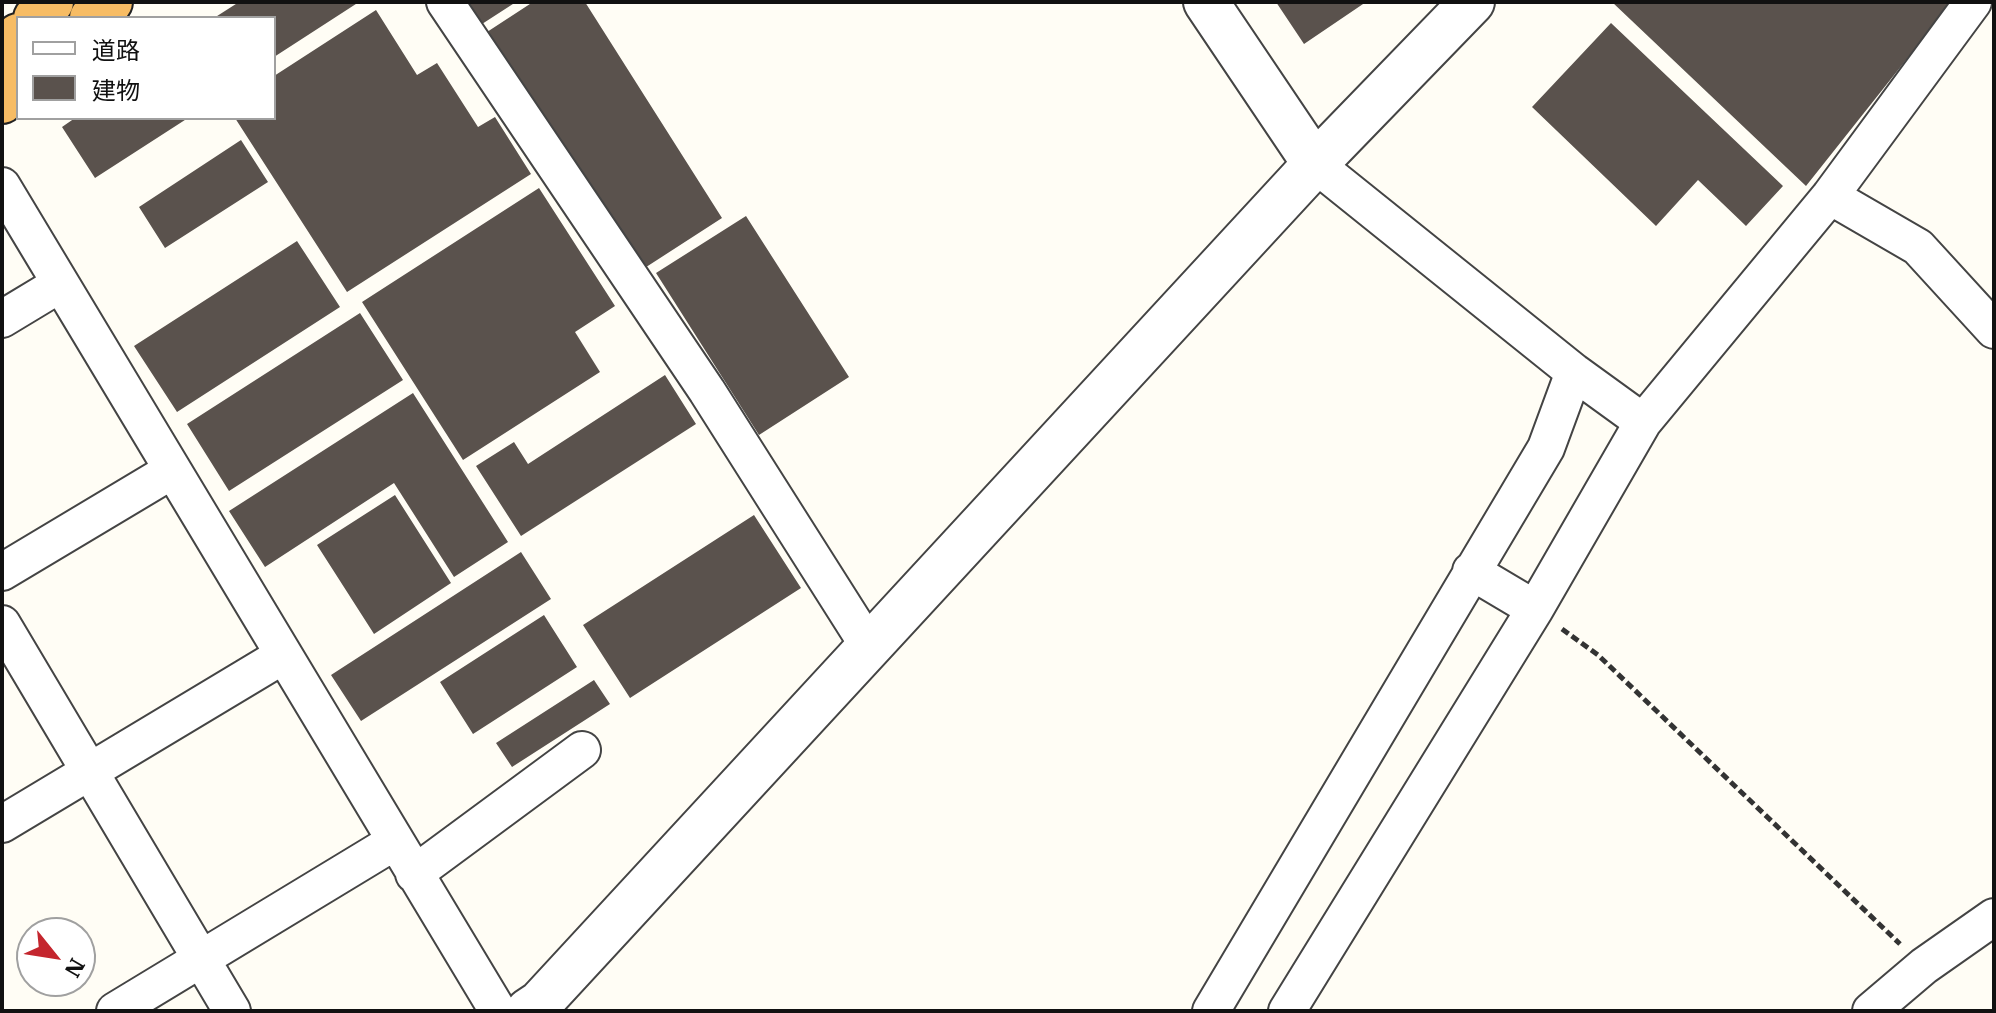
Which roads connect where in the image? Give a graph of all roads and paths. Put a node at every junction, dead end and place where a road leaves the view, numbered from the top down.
1 (110, 2) edge
2 (445, 2) edge
3 (1206, 2) edge
4 (1472, 2) edge
5 (1973, 2) edge
6 (94, 16) edge
7 (16, 38) edge
8 (2, 53) edge
9 (1315, 164) junction
10 (2, 186) edge
11 (1830, 196) junction
12 (60, 284) junction
13 (2, 319) edge
14 (1994, 330) edge
15 (1574, 372) junction
16 (1643, 422) junction
17 (171, 471) junction
18 (1471, 571) junction
19 (2, 572) edge
20 (1535, 609) junction
21 (2, 624) edge
22 (868, 645) junction
23 (282, 656) junction
24 (582, 750) dead end
25 (90, 772) junction
26 (2, 824) edge
27 (394, 842) junction
28 (414, 874) junction
29 (1994, 917) edge
30 (202, 961) junction
31 (1924, 966) junction
32 (541, 1008) edge
33 (115, 1011) edge
34 (232, 1011) edge
35 (498, 1011) edge
36 (1211, 1011) edge
37 (1287, 1011) edge
38 (1871, 1011) edge

1 - 6 highway
2 - 22 street
3 - 9 street
4 - 9 street
5 - 11 street
7 - 8 highway
9 - 15 street
9 - 22 street
10 - 12 street
11 - 14 street
11 - 16 street
12 - 13 street
12 - 17 street
15 - 16 street
15 - 18 street
16 - 20 street
17 - 19 street
17 - 23 street
18 - 20 street
18 - 36 street
20 - 31 path
20 - 37 street
21 - 25 street
22 - 32 street
23 - 25 street
23 - 27 street
24 - 28 street
25 - 26 street
25 - 30 street
27 - 28 street
27 - 30 street
28 - 35 street
29 - 31 street
30 - 33 street
30 - 34 street
31 - 38 street

